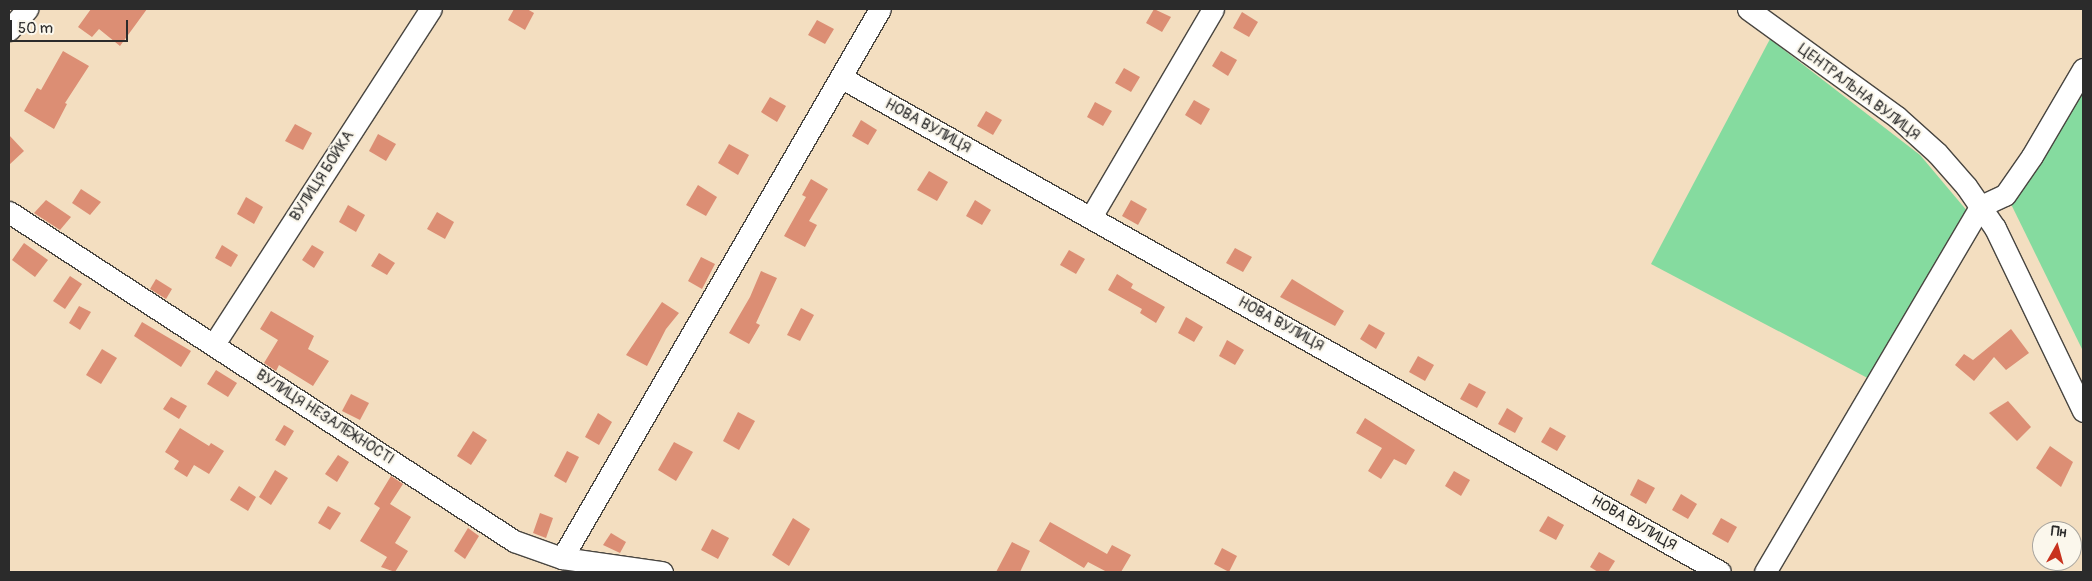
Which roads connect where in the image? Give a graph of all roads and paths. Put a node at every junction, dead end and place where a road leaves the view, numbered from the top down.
1 (26, 9) edge
2 (431, 9) edge
3 (880, 9) edge
4 (1214, 9) edge
5 (1748, 9) edge
6 (9, 30) edge
7 (2083, 70) edge
8 (842, 78) junction
9 (1981, 206) junction
10 (9, 212) edge
11 (1091, 217) junction
12 (214, 344) junction
13 (2083, 411) edge
14 (562, 558) junction
15 (591, 568) edge
16 (662, 572) edge
17 (1720, 572) edge
18 (1765, 572) edge

1 - 6 street
2 - 12 street, ВУЛИЦЯ БОЙКА
3 - 8 street
4 - 11 street
5 - 9 street, ЦЕНТРАЛЬНА ВУЛИЦЯ
7 - 9 street
8 - 11 street, НОВА ВУЛИЦЯ
8 - 14 street
9 - 13 street, ЦЕНТРАЛЬНА ВУЛИЦЯ
9 - 18 street
10 - 12 street, ВУЛИЦЯ НЕЗАЛЕЖНОСТІ
11 - 17 street, НОВА ВУЛИЦЯ
12 - 14 street, ВУЛИЦЯ НЕЗАЛЕЖНОСТІ
14 - 15 street, ВУЛИЦЯ НЕЗАЛЕЖНОСТІ
15 - 16 street, ВУЛИЦЯ НЕЗАЛЕЖНОСТІ

